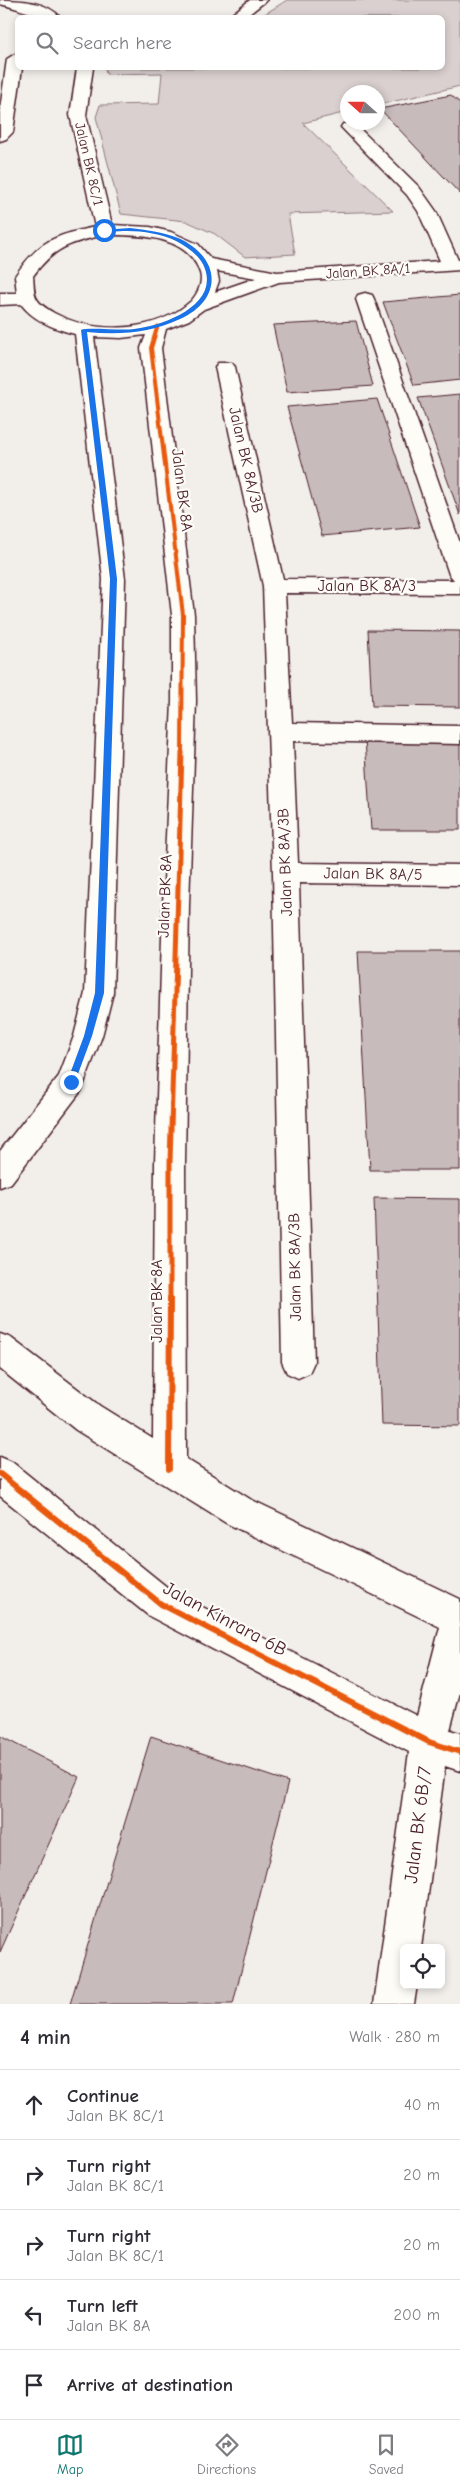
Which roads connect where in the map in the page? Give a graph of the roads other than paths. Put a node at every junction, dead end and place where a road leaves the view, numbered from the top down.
1 (2, 0) edge
2 (260, 0) edge
3 (48, 15) edge
4 (238, 15) dead end
5 (15, 59) dead end
6 (85, 70) edge
7 (352, 130) edge
8 (0, 136) edge
9 (104, 230) junction
10 (206, 262) junction
11 (456, 265) edge
12 (277, 277) junction
13 (27, 298) junction
14 (0, 299) edge
15 (365, 299) dead end
16 (197, 305) junction
17 (158, 326) junction
18 (84, 330) junction
19 (225, 368) dead end
20 (460, 574) edge
21 (274, 586) junction
22 (460, 587) edge
23 (280, 732) junction
24 (460, 735) edge
25 (286, 873) junction
26 (460, 875) edge
27 (0, 1174) edge
28 (0, 1349) edge
29 (298, 1362) dead end
30 (169, 1469) junction
31 (0, 1474) edge
32 (460, 1619) edge
33 (444, 1747) edge
34 (394, 2004) edge

1 - 3 street
2 - 4 street
5 - 8 street
6 - 9 street, Jalan BK 8C/1
7 - 11 street
9 - 10 street
9 - 13 street
10 - 12 street, Jalan BK 8A/1
10 - 16 street
11 - 12 street, Jalan BK 8A/1
12 - 16 street, Jalan BK 8A/1
13 - 14 street
13 - 18 street
15 - 20 street
16 - 17 street
17 - 18 street
17 - 30 street, Jalan BK 8A
18 - 27 street
19 - 21 street, Jalan BK 8A/3B
21 - 22 street, Jalan BK 8A/3
21 - 23 street, Jalan BK 8A/3B
23 - 24 street
23 - 25 street, Jalan BK 8A/3B
25 - 26 street, Jalan BK 8A/5
25 - 29 street, Jalan BK 8A/3B
28 - 30 street
30 - 32 street
31 - 33 street, Jalan Kinrara 6B
32 - 33 street, Jalan BK 6B/7
33 - 34 street, Jalan BK 6B/7

